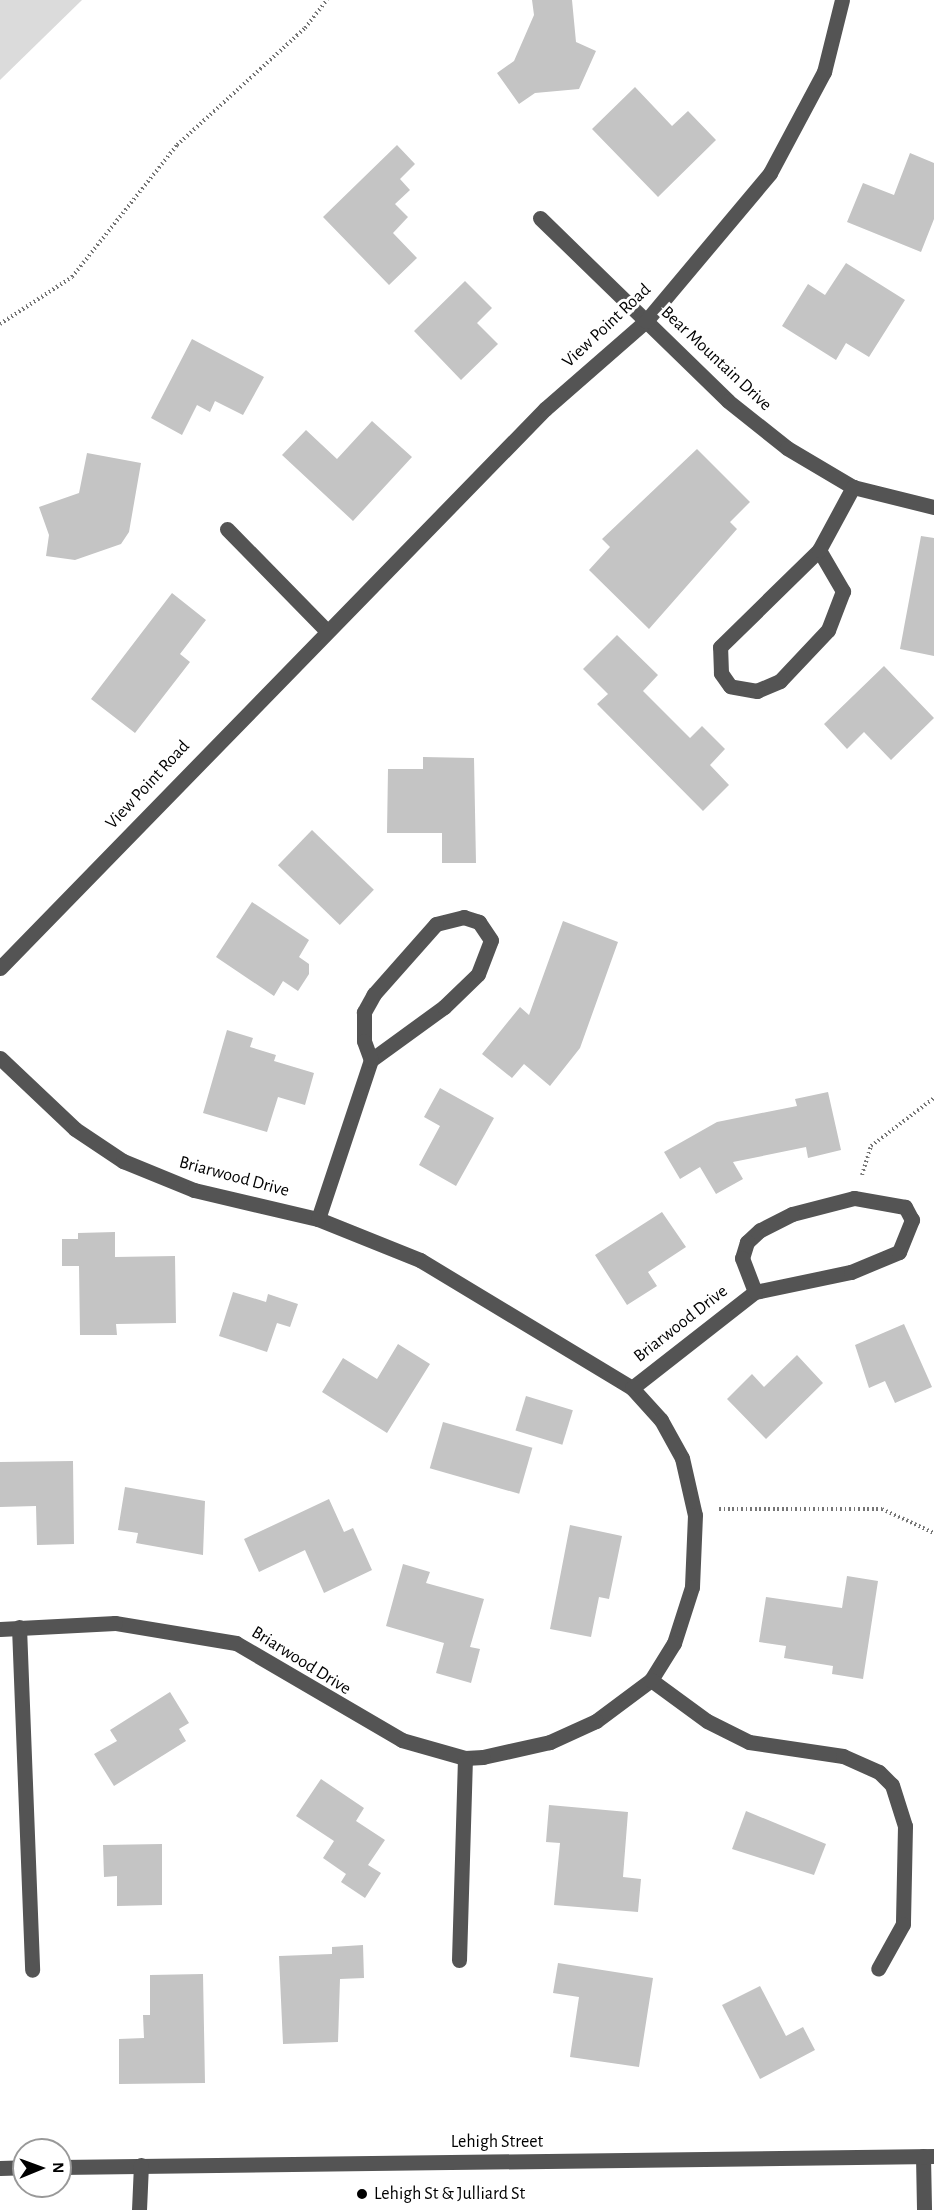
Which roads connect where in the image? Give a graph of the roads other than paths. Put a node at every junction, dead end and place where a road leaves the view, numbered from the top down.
1 (843, 0) edge
2 (540, 218) dead end
3 (646, 321) junction
4 (853, 487) junction
5 (934, 507) edge
6 (227, 529) dead end
7 (819, 550) junction
8 (325, 629) junction
9 (0, 968) edge
10 (0, 1058) edge
11 (371, 1060) junction
12 (318, 1219) junction
13 (755, 1292) junction
14 (632, 1388) junction
15 (19, 1627) junction
16 (0, 1629) edge
17 (651, 1680) junction
18 (465, 1758) junction
19 (459, 1960) dead end
20 (878, 1969) dead end
21 (32, 1970) dead end
22 (929, 2156) edge
23 (141, 2165) junction
24 (72, 2167) edge
25 (139, 2210) edge
26 (924, 2210) edge

1 - 3 street, View Point Road
2 - 3 street, Bear Mountain Drive
3 - 4 street, Bear Mountain Drive
3 - 8 street, View Point Road
4 - 5 street, Bear Mountain Drive
4 - 7 street
6 - 8 street
7 - 7 street
8 - 9 street, View Point Road
10 - 12 street, Briarwood Drive
11 - 11 street
11 - 12 street
12 - 14 street, Briarwood Drive
13 - 13 street, Briarwood Drive
13 - 14 street, Briarwood Drive
14 - 17 street, Briarwood Drive
15 - 16 street, Briarwood Drive
15 - 18 street, Briarwood Drive
15 - 21 street
17 - 18 street, Briarwood Drive
17 - 20 street
18 - 19 street
22 - 23 street, Lehigh Street
22 - 26 street
23 - 24 street, Lehigh Street
23 - 25 street

